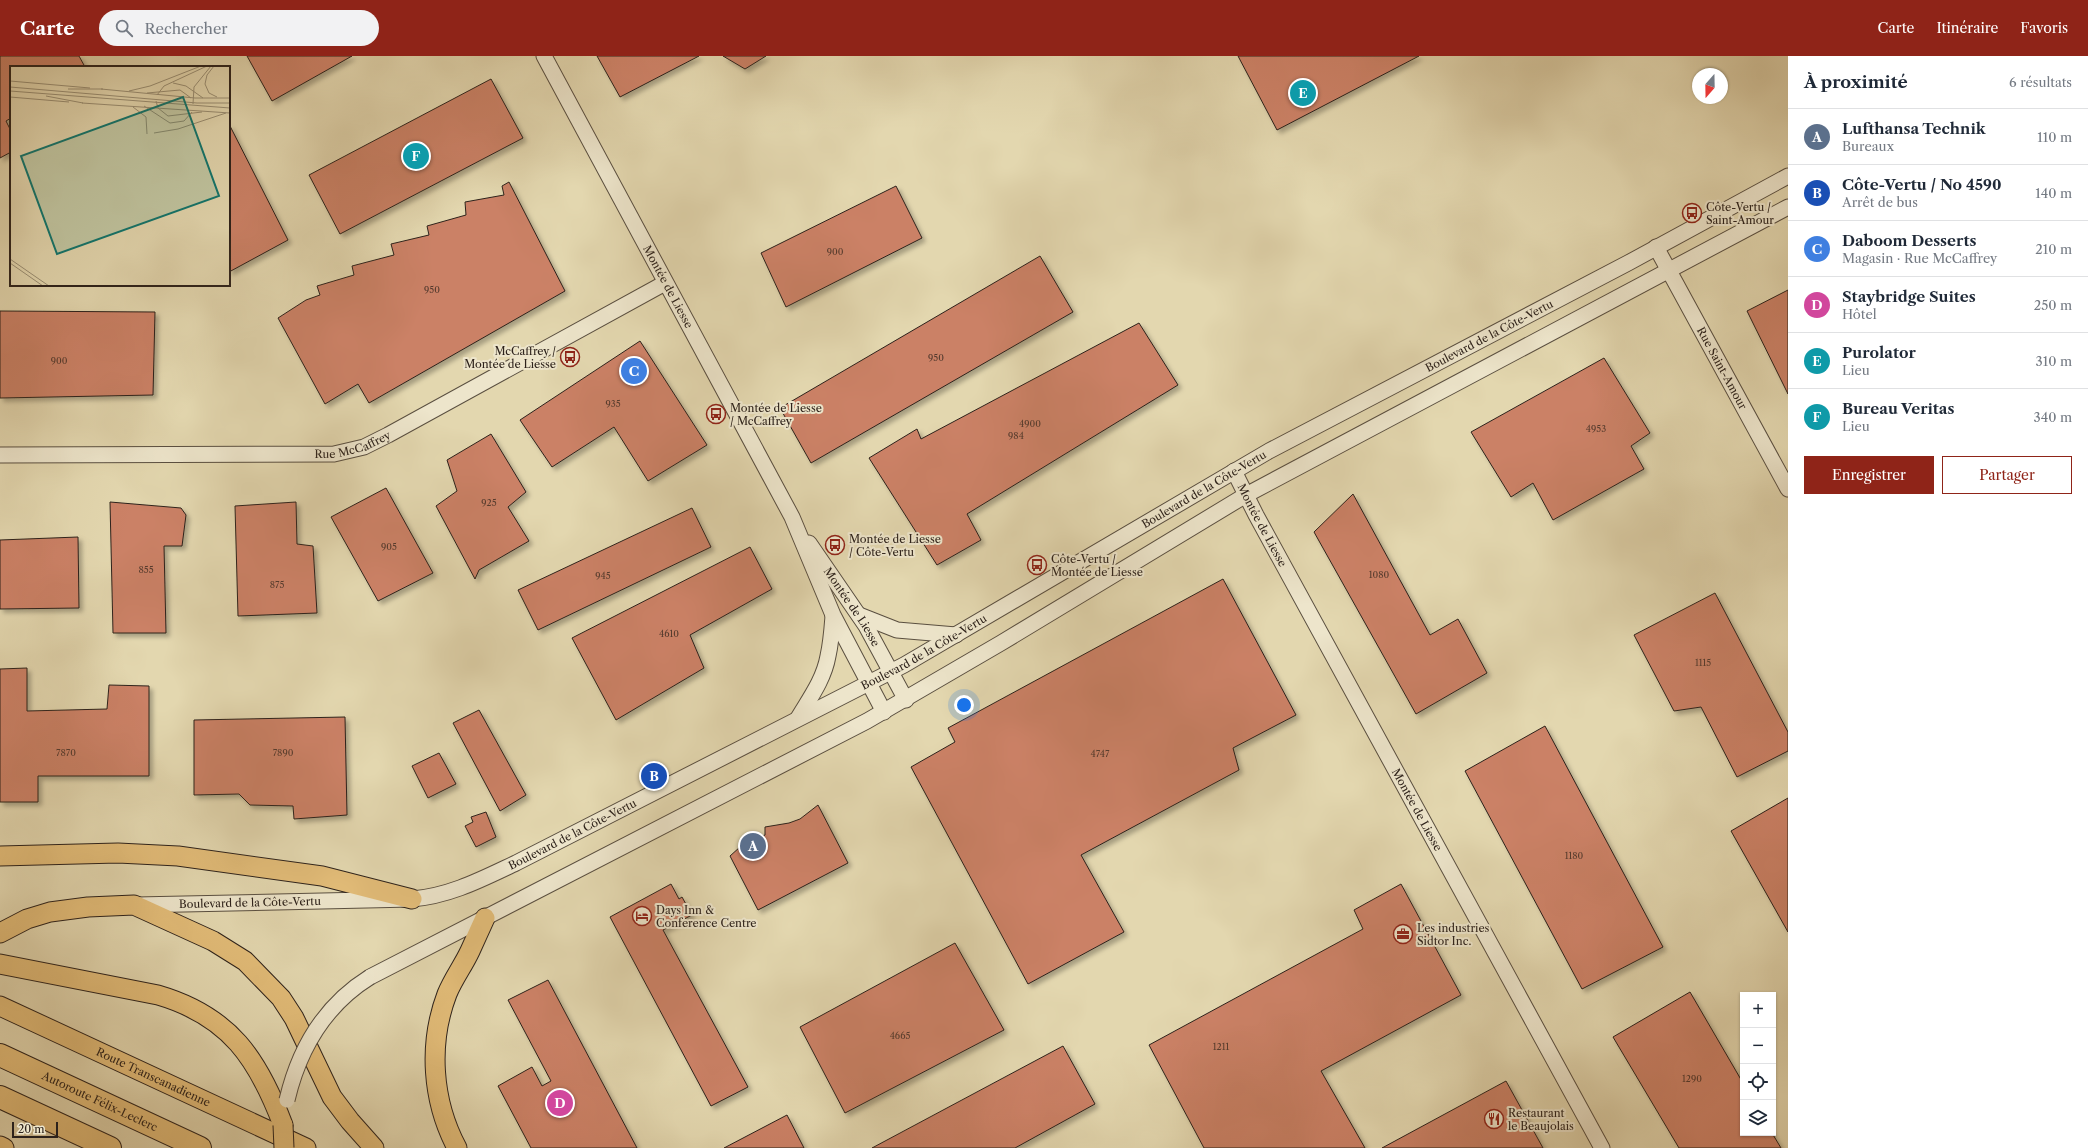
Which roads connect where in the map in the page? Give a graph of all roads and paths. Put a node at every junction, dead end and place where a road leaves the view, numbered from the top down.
1 (544, 56) edge
2 (1788, 176) edge
3 (1788, 207) edge
4 (1656, 247) junction
5 (1669, 270) junction
6 (665, 283) junction
7 (0, 455) edge
8 (1234, 471) junction
9 (1788, 489) edge
10 (1246, 495) junction
11 (792, 517) junction
12 (833, 615) junction
13 (860, 616) junction
14 (956, 635) junction
15 (892, 671) junction
16 (868, 683) junction
17 (906, 700) junction
18 (884, 712) junction
19 (797, 719) junction
20 (0, 856) edge
21 (412, 899) junction
22 (134, 905) junction
23 (485, 918) junction
24 (0, 933) edge
25 (0, 964) edge
26 (0, 1006) edge
27 (0, 1055) edge
28 (0, 1097) edge
29 (284, 1125) junction
30 (0, 1146) edge
31 (4, 1148) edge
32 (110, 1148) edge
33 (200, 1148) edge
34 (284, 1148) edge
35 (306, 1148) edge
36 (374, 1148) edge
37 (457, 1148) edge
38 (1602, 1148) edge

1 - 6 street, Montée de Liesse
2 - 4 street, Boulevard de la Côte-Vertu
3 - 5 street
4 - 5 street, Rue Saint-Amour
4 - 8 street, Boulevard de la Côte-Vertu
5 - 9 street, Rue Saint-Amour
5 - 10 street
6 - 7 street, Rue McCaffrey
6 - 11 street, Montée de Liesse
8 - 10 street, Montée de Liesse
8 - 14 street, Boulevard de la Côte-Vertu
10 - 17 street
10 - 38 street, Montée de Liesse
11 - 12 street, Montée de Liesse
11 - 13 street, Montée de Liesse
12 - 16 street, Montée de Liesse
12 - 19 street
13 - 14 street
13 - 15 street, Montée de Liesse
14 - 15 street, Boulevard de la Côte-Vertu
15 - 16 street, Boulevard de la Côte-Vertu
15 - 17 street, Montée de Liesse
16 - 18 street, Montée de Liesse
16 - 19 street, Boulevard de la Côte-Vertu
17 - 18 street
18 - 23 street
19 - 21 street, Boulevard de la Côte-Vertu
20 - 21 main road
21 - 22 street, Boulevard de la Côte-Vertu
22 - 24 main road, Boulevard de la Côte-Vertu
22 - 36 main road
23 - 29 street, bridge
23 - 37 main road
25 - 29 main road
26 - 35 main road, Route Transcanadienne
27 - 33 highway, Autoroute Félix-Leclerc
28 - 32 highway
29 - 34 main road, bridge
30 - 31 main road

